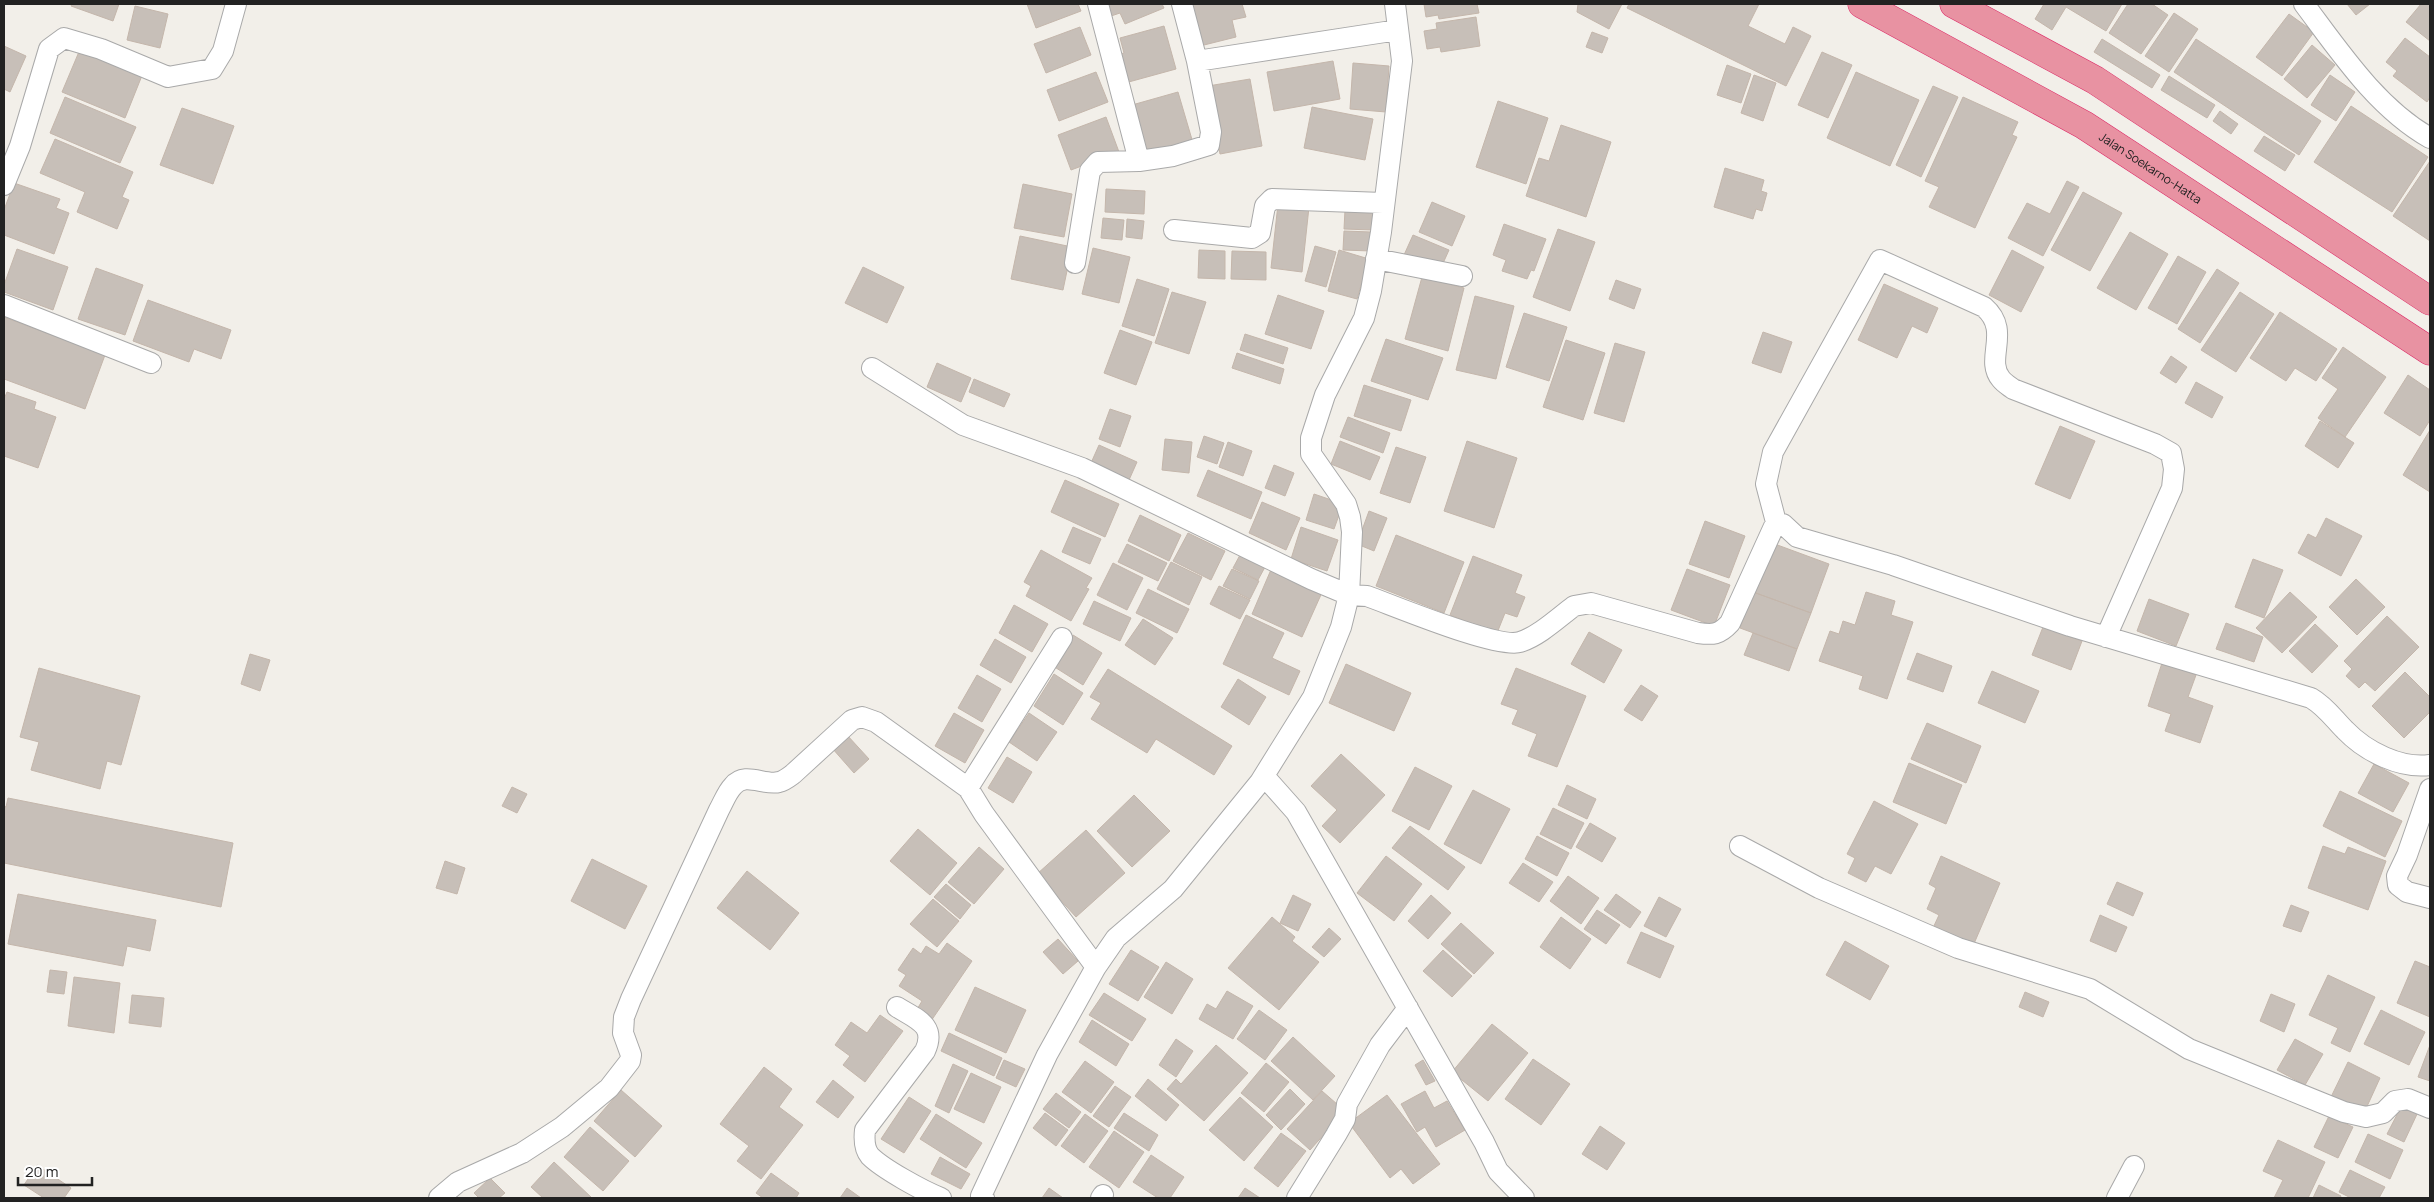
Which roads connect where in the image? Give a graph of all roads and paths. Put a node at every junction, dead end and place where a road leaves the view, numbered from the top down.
1 (236, 4) edge
2 (1098, 4) edge
3 (1182, 4) edge
4 (1394, 4) edge
5 (1862, 4) edge
6 (1954, 4) edge
7 (2304, 4) edge
8 (1398, 30) junction
9 (1198, 61) junction
10 (2430, 138) edge
11 (1139, 160) junction
12 (4, 185) edge
13 (1383, 203) junction
14 (1174, 230) dead end
15 (1376, 259) junction
16 (1075, 263) dead end
17 (1462, 276) dead end
18 (2430, 301) edge
19 (4, 305) edge
20 (2430, 351) edge
21 (151, 364) dead end
22 (872, 368) dead end
23 (1776, 522) junction
24 (1348, 595) junction
25 (2106, 637) junction
26 (1062, 638) dead end
27 (2430, 765) edge
28 (1264, 776) junction
29 (968, 788) junction
30 (2430, 789) edge
31 (1740, 846) dead end
32 (2430, 898) edge
33 (1096, 966) junction
34 (897, 1007) dead end
35 (1408, 1008) junction
36 (2430, 1108) edge
37 (2134, 1166) dead end
38 (980, 1197) edge
39 (439, 1198) edge
40 (940, 1198) edge
41 (1297, 1198) edge
42 (1524, 1198) edge
43 (2117, 1198) edge

1 - 12 street
2 - 11 street
3 - 9 street
4 - 8 street
5 - 20 highway, Jalan Soekarno-Hatta
6 - 18 highway
7 - 10 street
8 - 9 street
8 - 13 street
9 - 11 street
11 - 16 street
13 - 14 street
13 - 15 street
15 - 17 street
15 - 24 street
19 - 21 street
22 - 24 street
23 - 24 street
23 - 25 street
23 - 25 street
24 - 28 street
25 - 27 street
26 - 29 street
28 - 33 street
28 - 35 street
29 - 33 street
29 - 39 street
30 - 32 street
31 - 36 street
33 - 38 street
34 - 40 street
35 - 41 street
35 - 42 street
37 - 43 street

